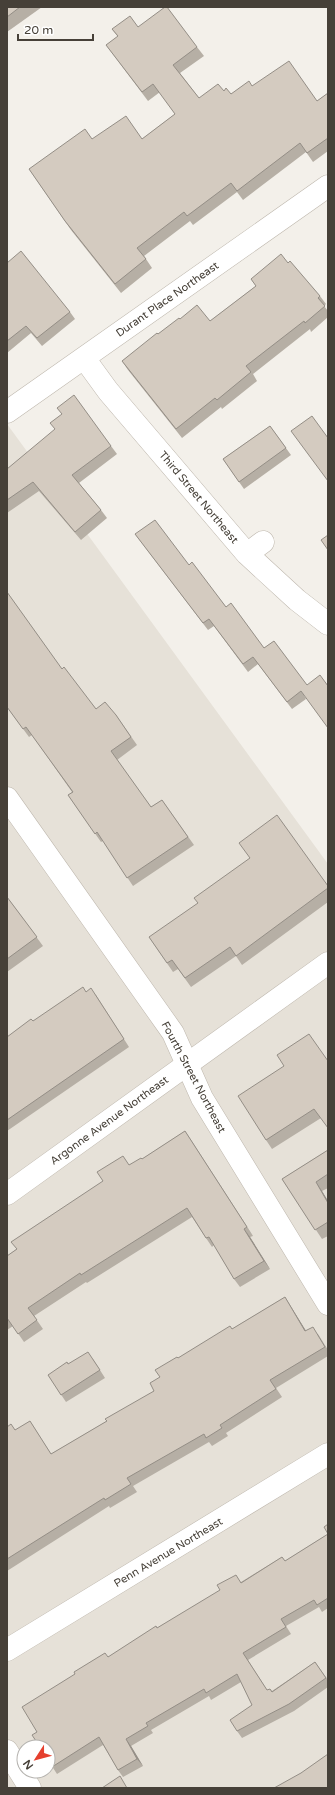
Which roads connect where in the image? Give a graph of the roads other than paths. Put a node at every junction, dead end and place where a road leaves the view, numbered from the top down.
1 (328, 186) edge
2 (84, 358) junction
3 (7, 412) edge
4 (328, 624) edge
5 (7, 798) edge
6 (328, 963) edge
7 (187, 1064) junction
8 (7, 1194) edge
9 (328, 1304) edge
10 (328, 1454) edge
11 (7, 1650) edge
12 (7, 1751) edge
13 (30, 1788) edge

1 - 2 street, Durant Place Northeast
2 - 3 street, Durant Place Northeast
2 - 4 street, Third Street Northeast
5 - 7 street, Fourth Street Northeast
6 - 7 street, Argonne Avenue Northeast
7 - 8 street, Argonne Avenue Northeast
7 - 9 street, Fourth Street Northeast
10 - 11 street, Penn Avenue Northeast
12 - 13 street

